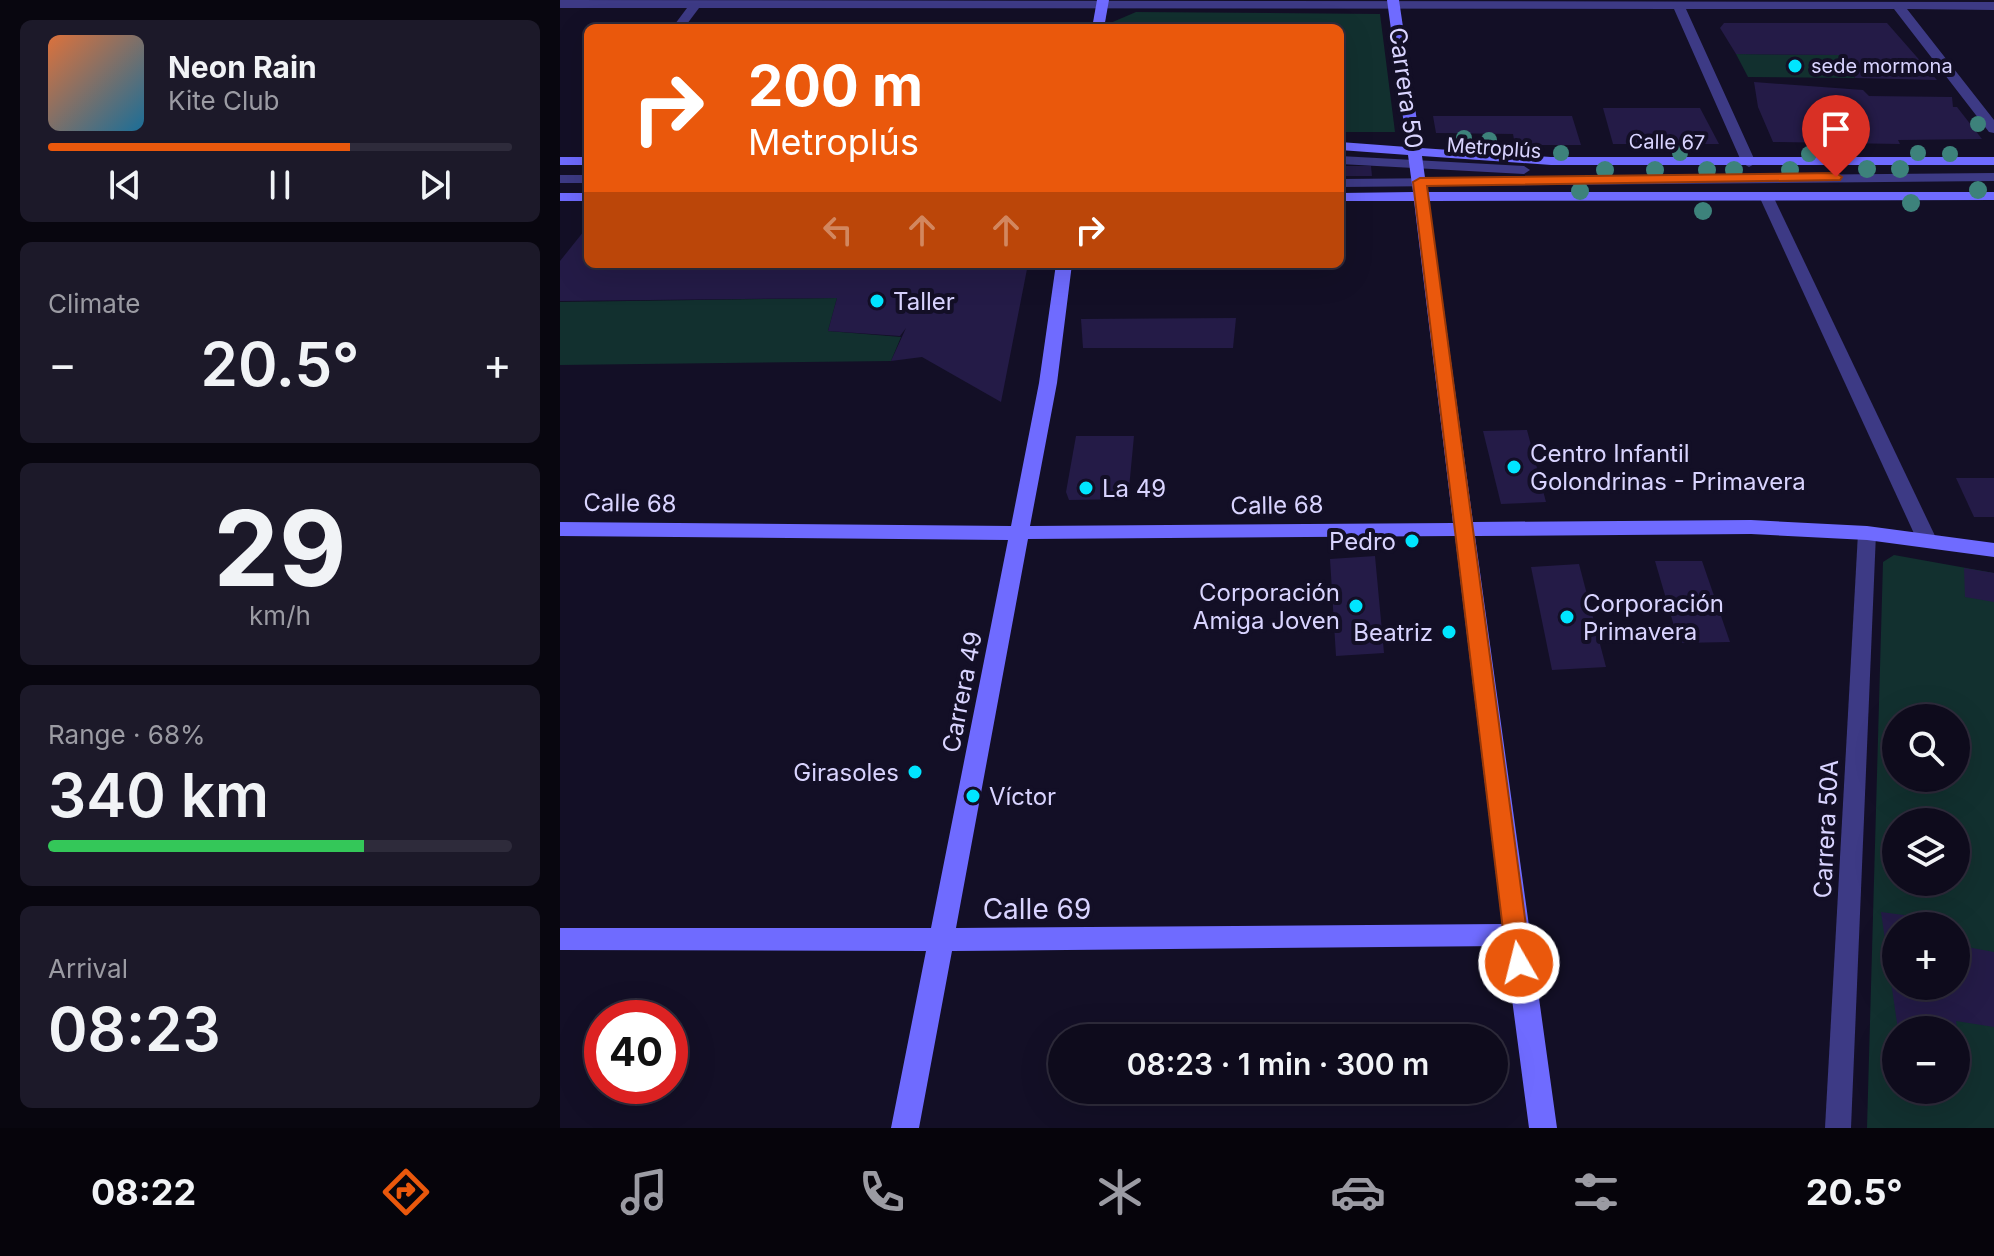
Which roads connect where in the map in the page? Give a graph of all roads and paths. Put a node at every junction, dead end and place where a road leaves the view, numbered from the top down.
1 (697, 2) edge
2 (1103, 3) edge
3 (1394, 3) edge
4 (1677, 3) edge
5 (1895, 3) edge
6 (560, 4) edge
7 (1994, 6) edge
8 (681, 24) edge
9 (1099, 24) edge
10 (1994, 129) edge
11 (1344, 147) edge
12 (1416, 156) junction
13 (1344, 160) edge
14 (560, 161) edge
15 (584, 161) edge
16 (1994, 161) edge
17 (1749, 163) junction
18 (1994, 177) edge
19 (1646, 178) junction
20 (560, 179) edge
21 (584, 179) edge
22 (1344, 183) edge
23 (1421, 190) junction
24 (1766, 196) junction
25 (1994, 196) edge
26 (560, 197) edge
27 (584, 197) edge
28 (1344, 197) edge
29 (1063, 268) edge
30 (560, 529) edge
31 (1463, 529) junction
32 (1019, 530) junction
33 (1867, 533) junction
34 (1927, 540) junction
35 (1994, 550) edge
36 (1515, 935) junction
37 (560, 939) edge
38 (942, 939) junction
39 (905, 1128) edge
40 (1543, 1128) edge
41 (1838, 1128) edge

1 - 2 street
1 - 6 street
1 - 8 street
2 - 3 street
2 - 9 street
3 - 4 street
3 - 12 street, Carrera 50
4 - 5 street
4 - 17 street
5 - 7 street
5 - 10 street
11 - 12 street, Calle 67
12 - 13 lane, Metroplús
12 - 17 street, Calle 67
12 - 19 lane, Metroplús
12 - 23 street, Carrera 50
14 - 15 street
16 - 17 street, Calle 67
18 - 19 lane, Metroplús
19 - 23 lane, Metroplús
20 - 21 lane
22 - 23 lane, Metroplús
23 - 24 street
23 - 28 street
23 - 31 street, Carrera 50
24 - 25 street
24 - 34 street
26 - 27 street
29 - 32 street, Carrera 49
30 - 32 street, Calle 68
31 - 32 street, Calle 68
31 - 33 street, Calle 68
31 - 36 street, Carrera 50
32 - 38 street, Carrera 49
33 - 34 street, Calle 68
33 - 41 lane, Carrera 50A
34 - 35 street, Calle 68
36 - 38 street, Calle 69
36 - 40 street, Carrera 50
37 - 38 street, Calle 69
38 - 39 street, Carrera 49

